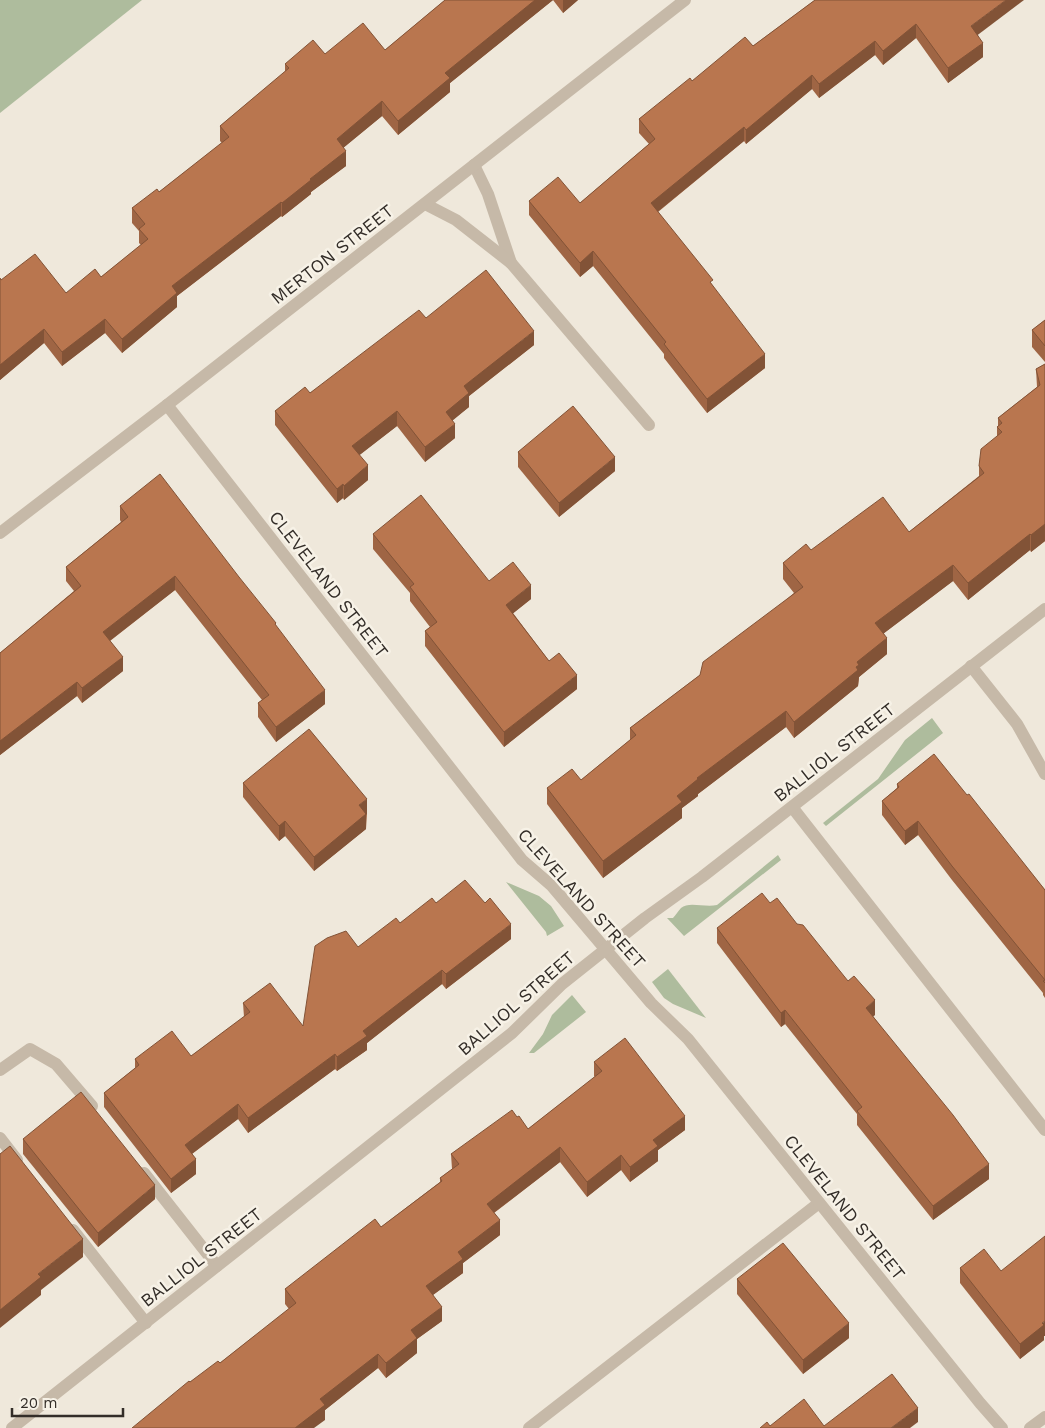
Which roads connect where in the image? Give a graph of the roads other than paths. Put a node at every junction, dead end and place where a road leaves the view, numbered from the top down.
1 (685, 0) edge
2 (474, 165) junction
3 (425, 204) junction
4 (511, 263) junction
5 (167, 405) junction
6 (650, 425) dead end
7 (0, 533) edge
8 (1045, 609) edge
9 (971, 666) junction
10 (1045, 774) edge
11 (792, 807) junction
12 (605, 950) junction
13 (0, 1070) edge
14 (98, 1114) edge
15 (1045, 1130) edge
16 (0, 1138) edge
17 (134, 1159) edge
18 (24, 1169) edge
19 (819, 1203) junction
20 (66, 1222) edge
21 (217, 1266) junction
22 (146, 1323) junction
23 (1045, 1416) edge
24 (12, 1428) edge
25 (529, 1428) edge
26 (1002, 1428) edge
27 (1030, 1428) edge

1 - 2 street, MERTON STREET
2 - 3 street, MERTON STREET
2 - 4 street
3 - 4 street
3 - 5 street, MERTON STREET
4 - 6 street
5 - 7 street, MERTON STREET
5 - 12 street, CLEVELAND STREET
8 - 9 street, BALLIOL STREET
9 - 10 street
9 - 11 street, BALLIOL STREET
11 - 12 street, BALLIOL STREET
11 - 15 street
12 - 19 street, CLEVELAND STREET
12 - 21 street, BALLIOL STREET
13 - 14 street
16 - 18 street
17 - 21 street
19 - 25 street
19 - 26 street, CLEVELAND STREET
20 - 22 street
21 - 22 street, BALLIOL STREET
22 - 24 street, BALLIOL STREET
23 - 27 street

